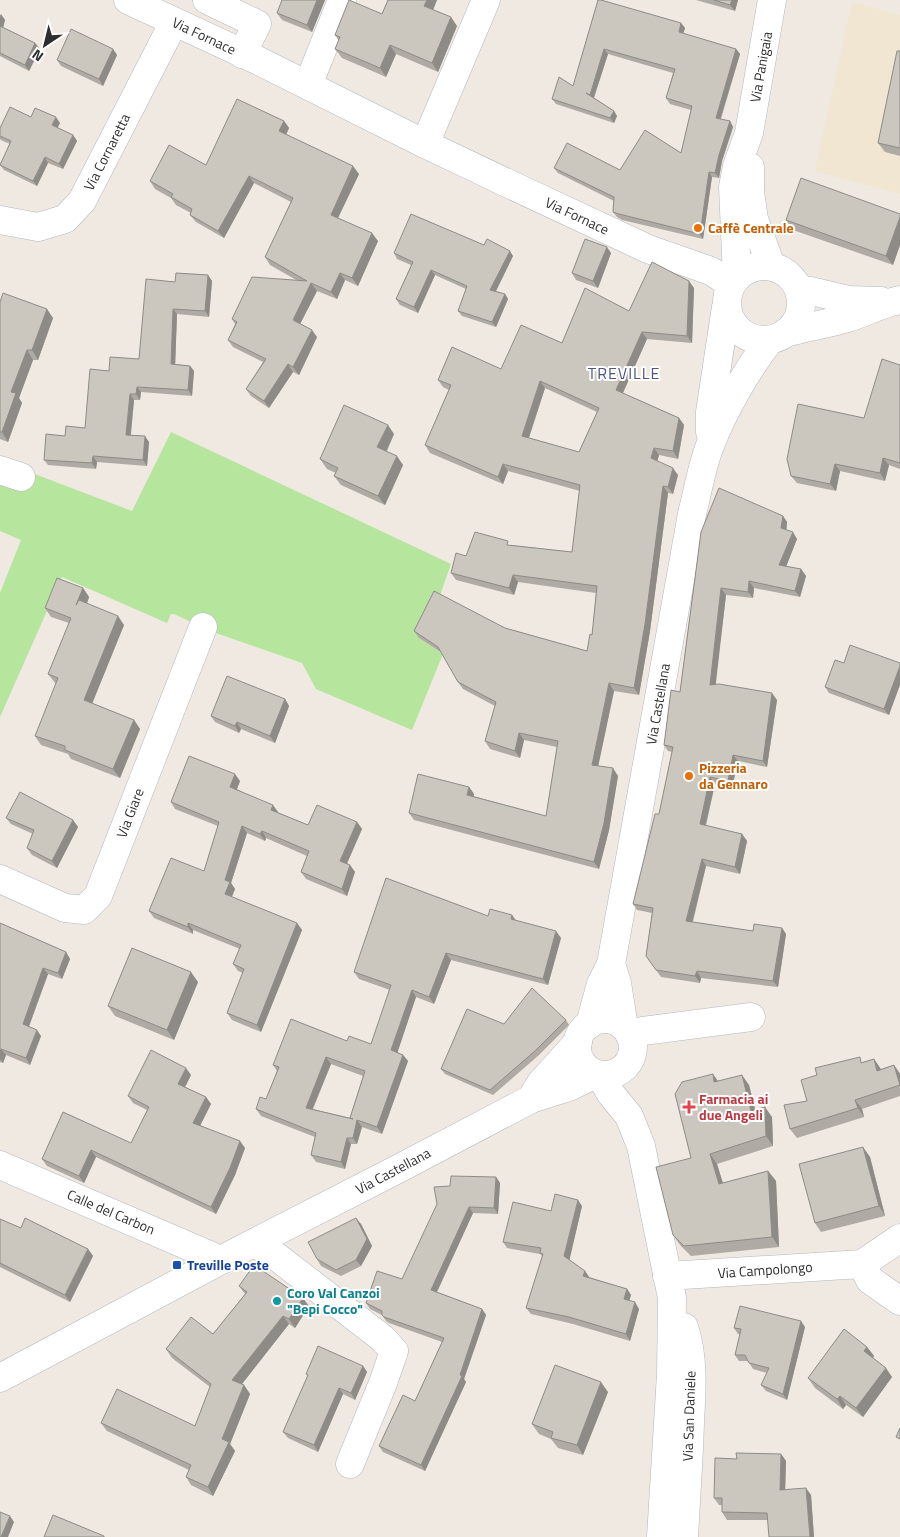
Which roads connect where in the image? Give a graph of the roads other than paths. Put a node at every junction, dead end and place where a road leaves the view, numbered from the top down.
1 (128, 0) edge
2 (207, 0) edge
3 (342, 0) edge
4 (486, 0) edge
5 (772, 0) edge
6 (174, 22) junction
7 (242, 54) junction
8 (308, 85) junction
9 (749, 133) junction
10 (425, 144) junction
11 (0, 220) edge
12 (771, 266) junction
13 (731, 289) junction
14 (799, 290) junction
15 (896, 301) edge
16 (778, 337) junction
17 (710, 444) junction
18 (203, 627) dead end
19 (0, 879) edge
20 (611, 964) junction
21 (751, 1017) dead end
22 (584, 1033) junction
23 (628, 1042) junction
24 (598, 1074) junction
25 (531, 1099) junction
26 (629, 1116) junction
27 (0, 1165) edge
28 (900, 1238) edge
29 (255, 1243) junction
30 (221, 1260) junction
31 (862, 1264) junction
32 (669, 1287) junction
33 (900, 1301) edge
34 (0, 1378) edge
35 (350, 1464) dead end
36 (661, 1537) edge
37 (684, 1537) edge

1 - 6 street, Via Fornace
2 - 7 street
3 - 8 street
4 - 10 street
5 - 9 street, Via Panigaia
6 - 7 street, Via Fornace
6 - 11 street, Via Cornaretta
7 - 8 street, Via Fornace
8 - 10 street, Via Fornace
9 - 12 street
9 - 13 street
10 - 13 street, Via Fornace
12 - 13 street
12 - 14 street
13 - 16 street
13 - 17 street
14 - 15 street
14 - 16 street
15 - 16 street
16 - 17 street
17 - 20 street, Via Castellana
18 - 19 street, Via Giare
20 - 22 street, Via Castellana
20 - 23 street, Via Castellana
21 - 23 street
22 - 23 street
22 - 24 street
22 - 25 street, Via Castellana
23 - 24 street
23 - 26 street, Via San Daniele
24 - 25 street, Via Castellana
24 - 26 street, Via San Daniele
25 - 29 street, Via Castellana
26 - 32 street, Via San Daniele
27 - 30 street, Calle del Carbon
28 - 31 street
29 - 30 street, Via Castellana
29 - 35 street
30 - 34 street, Via Castellana
31 - 32 street, Via Campolongo
31 - 33 street
32 - 36 street, Via San Daniele
32 - 37 street, Via San Daniele

